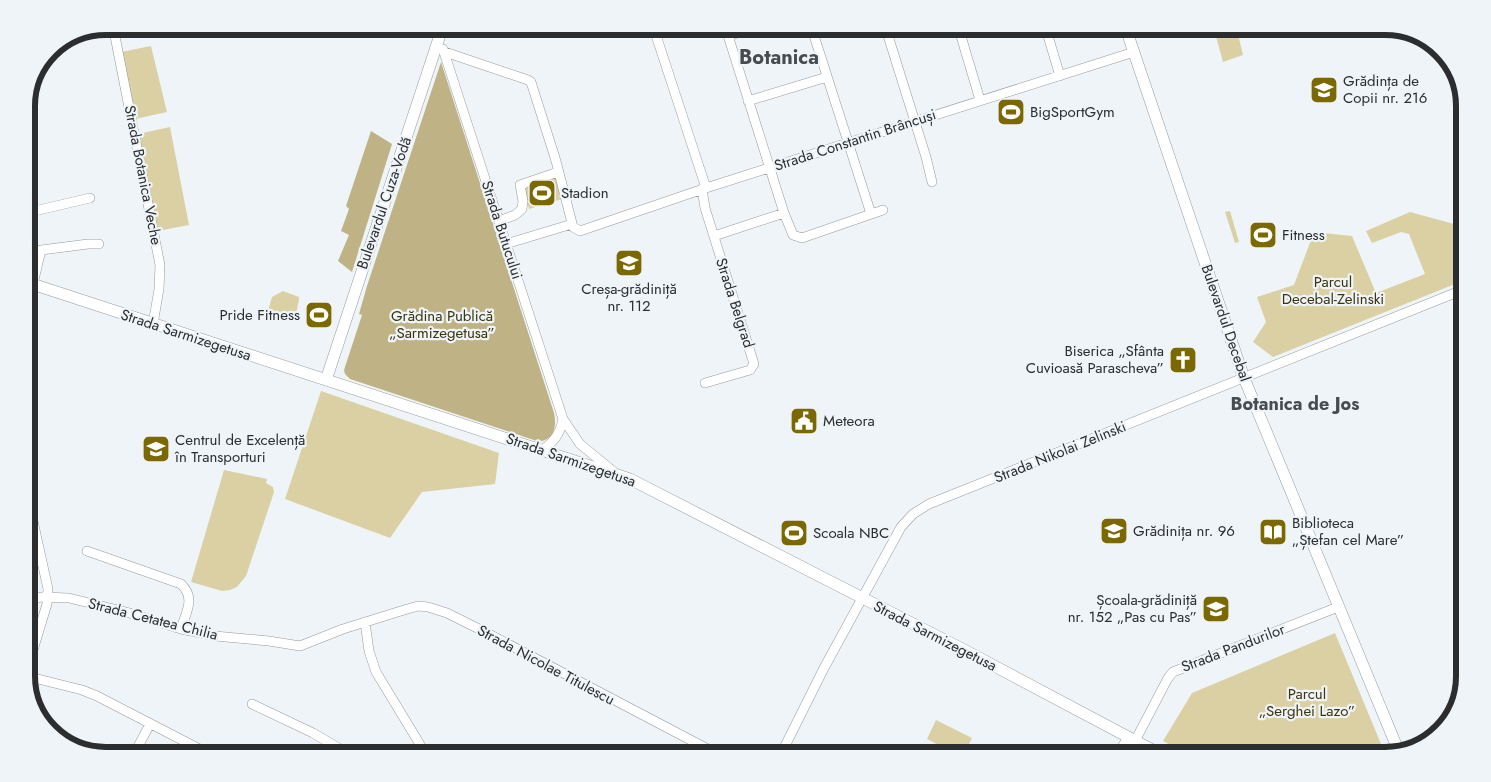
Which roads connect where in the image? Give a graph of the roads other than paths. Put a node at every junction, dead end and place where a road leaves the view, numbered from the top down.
1 (115, 35) edge
2 (442, 35) edge
3 (656, 35) edge
4 (731, 35) edge
5 (814, 35) edge
6 (888, 35) edge
7 (961, 35) edge
8 (1048, 35) edge
9 (1128, 35) edge
10 (728, 36) joint
11 (441, 49) junction
12 (1134, 52) junction
13 (1060, 76) junction
14 (827, 77) junction
15 (980, 100) junction
16 (748, 101) junction
17 (915, 122) junction
18 (849, 143) junction
19 (770, 167) junction
20 (558, 172) junction
21 (932, 182) dead end
22 (704, 188) junction
23 (90, 198) dead end
24 (883, 210) dead end
25 (35, 211) edge
26 (784, 213) junction
27 (871, 214) junction
28 (499, 221) junction
29 (575, 227) junction
30 (714, 236) junction
31 (98, 244) dead end
32 (506, 244) junction
33 (41, 250) junction
34 (35, 251) edge
35 (35, 266) edge
36 (35, 285) edge
37 (1456, 293) edge
38 (153, 324) junction
39 (1244, 378) junction
40 (326, 380) junction
41 (705, 383) dead end
42 (563, 419) junction
43 (542, 450) junction
44 (618, 475) junction
45 (35, 528) edge
46 (87, 551) dead end
47 (48, 597) junction
48 (35, 598) edge
49 (863, 598) junction
50 (1338, 607) junction
51 (365, 622) junction
52 (181, 629) junction
53 (35, 643) edge
54 (35, 677) edge
55 (252, 704) dead end
56 (150, 724) junction
57 (1131, 739) junction
58 (330, 744) junction
59 (1396, 746) edge
60 (138, 747) edge
61 (195, 747) edge
62 (328, 747) edge
63 (336, 747) edge
64 (422, 747) edge
65 (705, 747) edge
66 (784, 747) edge
67 (1124, 747) edge
68 (1147, 747) edge

1 - 38 street, Strada Botanica Veche
2 - 11 main road, Bulevardul Cuza-Vodă
3 - 22 street, Strada Belgrad
4 - 10 street
5 - 14 street
6 - 17 street
7 - 15 street
8 - 13 street
9 - 12 main road, Bulevardul Decebal
10 - 16 street
11 - 20 street
11 - 28 street, Strada Butucului
11 - 40 main road, Bulevardul Cuza-Vodă
12 - 13 street, Strada Constantin Brâncuși
12 - 39 main road, Bulevardul Decebal
13 - 15 street, Strada Constantin Brâncuși
14 - 16 street
14 - 18 street
15 - 17 street, Strada Constantin Brâncuși
16 - 19 street
17 - 18 street, Strada Constantin Brâncuși
17 - 21 street
18 - 19 street, Strada Constantin Brâncuși
18 - 27 street
19 - 22 street, Strada Constantin Brâncuși
19 - 26 street
20 - 28 street
20 - 29 street
22 - 29 street, Strada Constantin Brâncuși
22 - 30 street, Strada Belgrad
23 - 25 street
24 - 27 street
26 - 27 street
26 - 30 street
28 - 32 street, Strada Butucului
29 - 32 street, Strada Constantin Brâncuși
30 - 41 street, Strada Belgrad
31 - 33 street
32 - 42 street, Strada Butucului
33 - 34 street
33 - 35 street
36 - 38 main road, Strada Sarmizegetusa
37 - 39 street, Strada Nikolai Zelinski
38 - 40 main road, Strada Sarmizegetusa
39 - 49 street, Strada Nikolai Zelinski
39 - 50 main road, Bulevardul Decebal
40 - 43 main road, Strada Sarmizegetusa
42 - 43 street
42 - 44 street, Strada Butucului
43 - 44 main road, Strada Sarmizegetusa
44 - 49 main road, Strada Sarmizegetusa
45 - 47 street
46 - 52 street
47 - 48 street, Strada Cetatea Chilia
47 - 52 street, Strada Cetatea Chilia
47 - 53 street
49 - 57 main road, Strada Sarmizegetusa
49 - 66 street, Strada Nikolai Zelinski
50 - 57 street, Strada Pandurilor
50 - 59 main road, Bulevardul Decebal
51 - 52 street, Strada Cetatea Chilia
51 - 64 street
51 - 65 street, Strada Nicolae Titulescu
54 - 56 street
55 - 58 street
56 - 60 street
56 - 61 street
57 - 67 street, Strada Pandurilor
57 - 68 main road, Strada Sarmizegetusa
58 - 62 street
58 - 63 street

